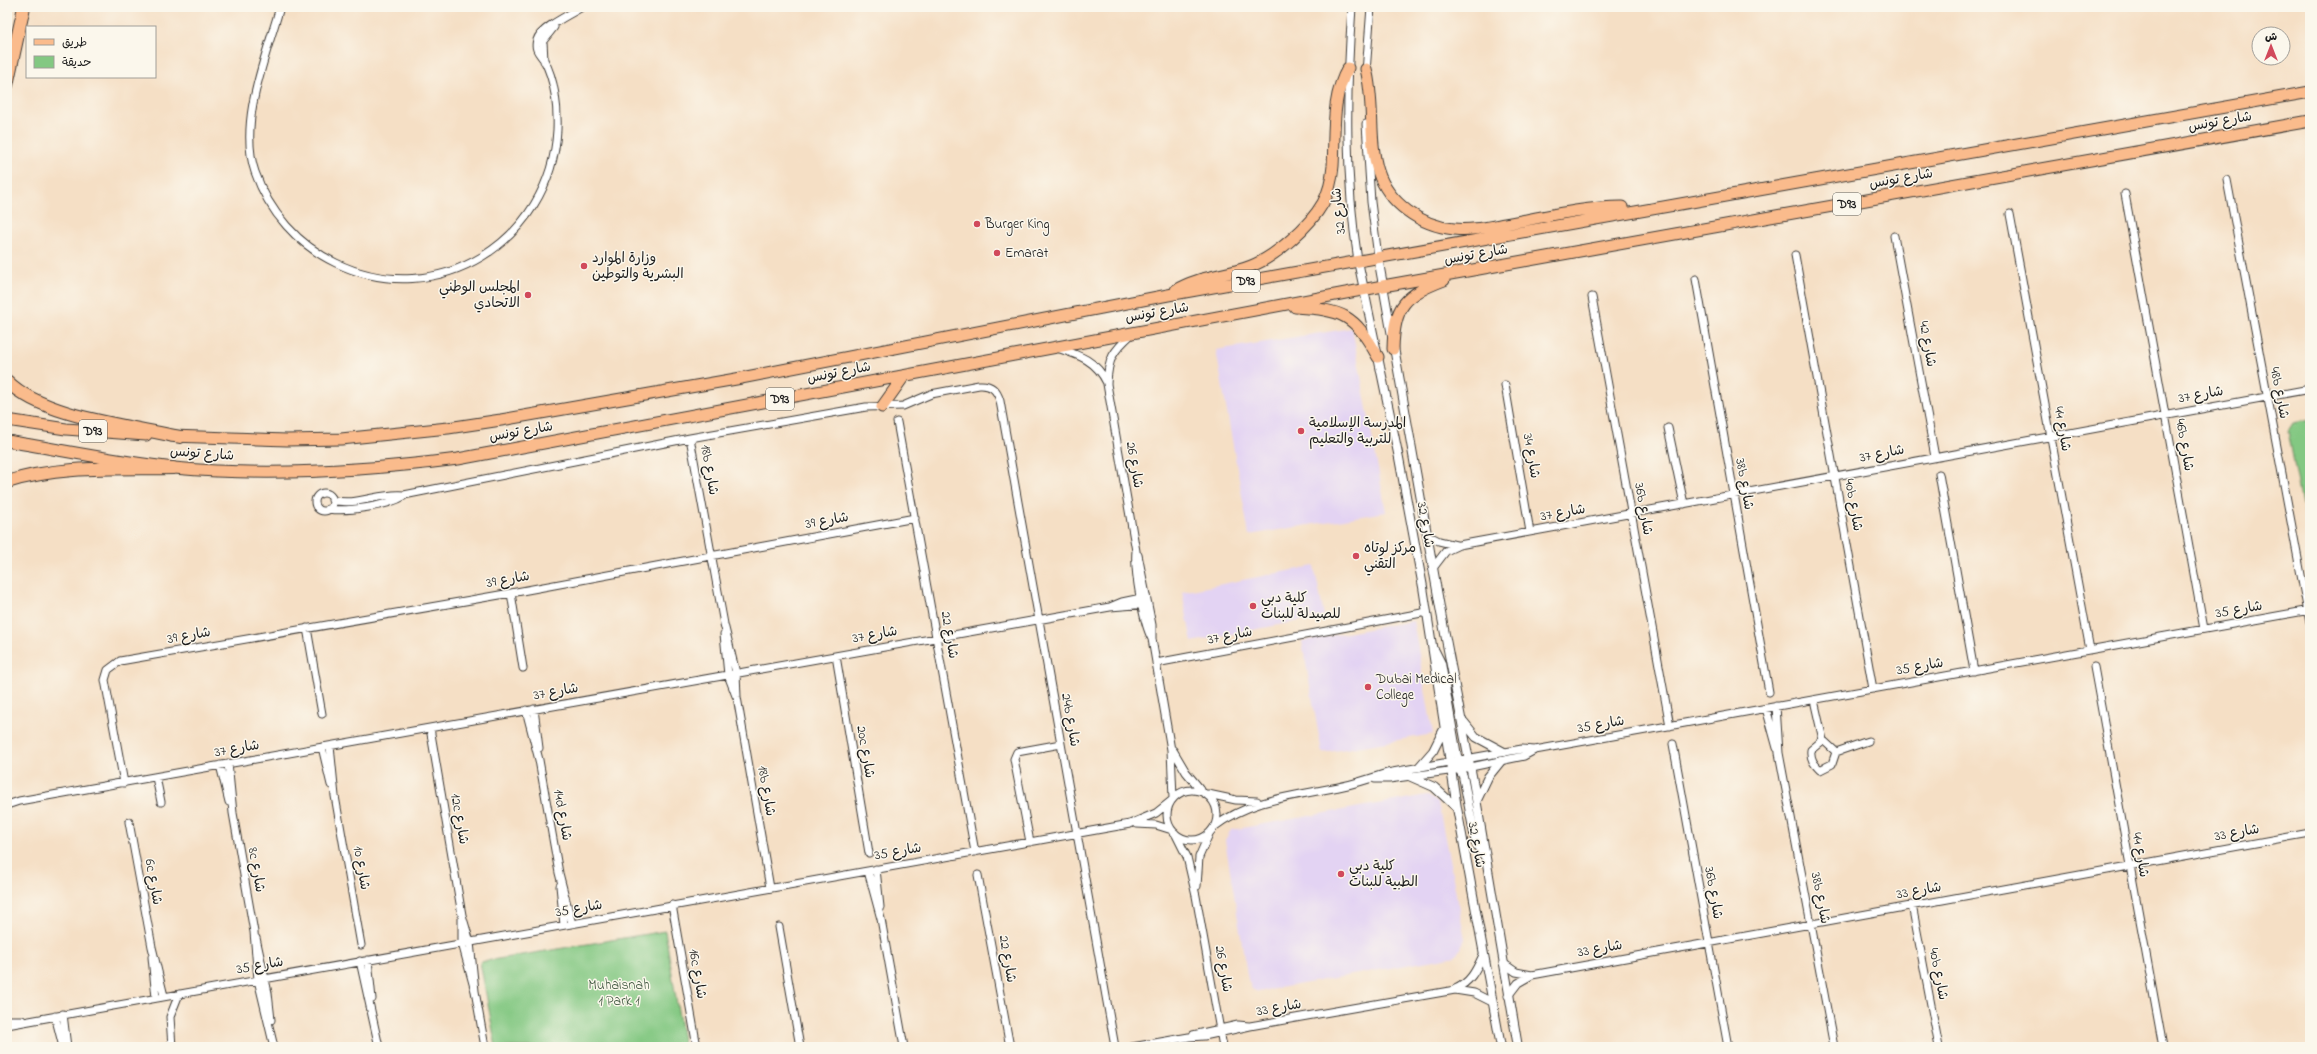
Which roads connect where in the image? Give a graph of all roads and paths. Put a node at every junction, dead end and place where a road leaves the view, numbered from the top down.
1 (24, 7) edge
2 (280, 7) edge
3 (582, 7) edge
4 (1352, 7) edge
5 (1371, 7) edge
6 (1348, 68) junction
7 (1366, 69) junction
8 (7, 85) edge
9 (2310, 92) edge
10 (2310, 121) edge
11 (2227, 180) dead end
12 (2125, 194) dead end
13 (1644, 209) junction
14 (2010, 214) dead end
15 (1894, 236) dead end
16 (1794, 255) dead end
17 (1378, 258) junction
18 (1358, 261) junction
19 (1466, 272) junction
20 (1696, 279) dead end
21 (1383, 286) junction
22 (1364, 290) junction
23 (1168, 295) junction
24 (1592, 297) dead end
25 (1276, 306) junction
26 (1134, 332) junction
27 (1055, 348) junction
28 (1393, 349) junction
29 (1378, 357) junction
30 (904, 376) junction
31 (7, 381) edge
32 (1107, 384) junction
33 (1505, 385) dead end
34 (2310, 389) edge
35 (891, 396) junction
36 (2266, 397) junction
37 (903, 406) junction
38 (882, 407) junction
39 (2165, 415) junction
40 (7, 420) edge
41 (897, 422) dead end
42 (1668, 428) dead end
43 (180, 436) junction
44 (2050, 437) junction
45 (690, 438) junction
46 (7, 441) edge
47 (1935, 457) junction
48 (173, 468) junction
49 (1939, 474) dead end
50 (1834, 476) junction
51 (7, 482) edge
52 (1732, 495) junction
53 (404, 496) junction
54 (332, 500) junction
55 (1684, 504) junction
56 (328, 509) junction
57 (1630, 514) junction
58 (915, 518) junction
59 (1530, 532) junction
60 (1427, 535) junction
61 (1459, 545) junction
62 (712, 556) junction
63 (1433, 568) junction
64 (511, 593) junction
65 (1145, 601) junction
66 (2309, 610) edge
67 (1427, 612) junction
68 (1039, 620) junction
69 (724, 624) junction
70 (2310, 624) edge
71 (307, 628) junction
72 (2204, 629) junction
73 (936, 638) junction
74 (1433, 649) junction
75 (2090, 650) junction
76 (836, 656) junction
77 (1156, 663) junction
78 (2094, 667) dead end
79 (523, 668) dead end
80 (1974, 671) junction
81 (736, 673) junction
82 (728, 674) junction
83 (1873, 689) junction
84 (1769, 692) dead end
85 (737, 698) junction
86 (1814, 700) junction
87 (1776, 706) junction
88 (1766, 708) junction
89 (534, 709) junction
90 (526, 710) junction
91 (322, 714) dead end
92 (1461, 717) junction
93 (1670, 726) junction
94 (430, 728) junction
95 (1444, 728) junction
96 (1169, 738) junction
97 (1823, 740) junction
98 (1868, 741) dead end
99 (1061, 744) junction
100 (1673, 744) dead end
101 (330, 746) junction
102 (322, 747) junction
103 (1535, 750) junction
104 (1504, 752) junction
105 (1836, 752) junction
106 (1779, 753) junction
107 (1469, 758) junction
108 (539, 760) junction
109 (1458, 760) junction
110 (1449, 761) junction
111 (1501, 761) junction
112 (228, 763) junction
113 (220, 765) junction
114 (1419, 767) junction
115 (1470, 767) junction
116 (1460, 769) junction
117 (1450, 770) junction
118 (1409, 776) junction
119 (156, 777) junction
120 (1375, 778) junction
121 (124, 783) junction
122 (1204, 793) junction
123 (335, 796) junction
124 (1172, 799) junction
125 (1476, 800) junction
126 (1265, 801) junction
127 (161, 802) dead end
128 (7, 805) edge
129 (1456, 808) junction
130 (233, 813) junction
131 (129, 822) dead end
132 (1130, 824) junction
133 (1214, 827) junction
134 (1173, 832) junction
135 (1209, 833) junction
136 (2310, 833) edge
137 (1077, 834) junction
138 (1030, 842) junction
139 (975, 852) junction
140 (869, 853) dead end
141 (1485, 858) junction
142 (2129, 866) junction
143 (872, 870) junction
144 (559, 874) junction
145 (978, 875) dead end
146 (770, 888) junction
147 (1196, 896) junction
148 (672, 906) junction
149 (1912, 906) junction
150 (462, 915) junction
151 (572, 924) junction
152 (1811, 924) junction
153 (564, 925) junction
154 (779, 927) dead end
155 (254, 932) junction
156 (470, 942) junction
157 (462, 943) junction
158 (1709, 943) junction
159 (361, 945) dead end
160 (152, 947) junction
161 (1483, 955) junction
162 (368, 960) junction
163 (360, 961) junction
164 (1503, 963) junction
165 (1532, 975) junction
166 (266, 978) junction
167 (258, 980) junction
168 (1455, 990) junction
169 (475, 991) junction
170 (179, 994) junction
171 (164, 996) junction
172 (1508, 996) junction
173 (156, 998) junction
174 (1492, 1002) junction
175 (372, 1011) junction
176 (63, 1014) junction
177 (55, 1016) junction
178 (7, 1020) edge
179 (33, 1020) junction
180 (7, 1026) edge
181 (271, 1029) junction
182 (1220, 1031) junction
183 (62, 1047) edge
184 (67, 1047) edge
185 (172, 1047) edge
186 (274, 1047) edge
187 (379, 1047) edge
188 (485, 1047) edge
189 (698, 1047) edge
190 (800, 1047) edge
191 (904, 1047) edge
192 (1010, 1047) edge
193 (1115, 1047) edge
194 (1132, 1047) edge
195 (1223, 1047) edge
196 (1500, 1047) edge
197 (1518, 1047) edge
198 (1728, 1047) edge
199 (1834, 1047) edge
200 (1939, 1047) edge
201 (2163, 1047) edge

1 - 8 highway
2 - 3 street
4 - 6 street, شارع 32
5 - 7 street, شارع 32
6 - 18 street, شارع 32
6 - 23 main road
7 - 13 main road
7 - 17 street, شارع 32
9 - 13 main road, شارع تونس / D93
10 - 19 main road, شارع تونس / D93
11 - 36 street, 48b شارع
12 - 39 street, 46b شارع
13 - 17 main road, شارع تونس / D93
14 - 44 street, شارع 44
15 - 47 street, شارع 42
16 - 50 street, 40b شارع
17 - 18 main road, شارع تونس / D93
17 - 21 street, شارع 32
18 - 22 street, شارع 32
18 - 23 main road, شارع تونس / D93
19 - 21 main road, شارع تونس / D93
19 - 28 main road
20 - 52 street, 38b شارع
21 - 22 main road, شارع تونس / D93
21 - 28 street, شارع 32
22 - 25 main road, شارع تونس / D93
22 - 29 street, شارع 32
23 - 43 main road, شارع تونس / D93
24 - 57 street, 36b شارع
25 - 26 main road, شارع تونس / D93
25 - 29 main road
26 - 27 main road, شارع تونس / D93
26 - 32 street, شارع 26
27 - 30 main road, شارع تونس / D93
27 - 32 street, شارع 26
28 - 60 street, شارع 32
29 - 67 street, شارع 32
30 - 35 main road
30 - 48 main road, شارع تونس / D93
31 - 43 highway
32 - 65 street, شارع 26
33 - 59 street, شارع 34
34 - 36 street, شارع 37
35 - 37 street
35 - 38 main road
36 - 39 street, شارع 37
36 - 66 street, 48b شارع
37 - 38 street
37 - 68 street, 24b شارع
38 - 45 street
39 - 44 street, شارع 37
39 - 72 street, 46b شارع
40 - 43 main road, شارع تونس / D93
41 - 58 street, شارع 22
42 - 55 street
44 - 47 street, شارع 37
44 - 75 street, شارع 44
45 - 53 street
45 - 62 street, 18b شارع
46 - 48 main road, شارع تونس / D93
47 - 50 street, شارع 37
48 - 51 highway
49 - 80 street
50 - 52 street, شارع 37
50 - 83 street, 40b شارع
52 - 55 street, شارع 37
52 - 84 street, 38b شارع
53 - 54 street
53 - 56 street
54 - 56 street
54 - 56 street
55 - 57 street, شارع 37
57 - 59 street, شارع 37
57 - 93 street, 36b شارع
58 - 62 street, شارع 39
58 - 73 street, شارع 22
59 - 61 street, شارع 37
60 - 61 street, شارع 37
60 - 63 street, شارع 32
61 - 63 street, شارع 37
62 - 64 street, شارع 39
62 - 69 street, 18b شارع
63 - 92 street, شارع 32
64 - 71 street, شارع 39
64 - 79 street
65 - 68 street, شارع 37
65 - 77 street, شارع 26
66 - 70 street, 48b شارع
66 - 72 street, شارع 35
67 - 74 street, شارع 32
67 - 77 street, شارع 37
68 - 73 street, شارع 37
68 - 99 street, 24b شارع
69 - 81 street, 18b شارع
69 - 82 street, 18b شارع
71 - 91 street
71 - 121 street, شارع 39
72 - 75 street, شارع 35
73 - 76 street, شارع 37
73 - 139 street, شارع 22
74 - 95 street, شارع 32
74 - 109 street
75 - 80 street, شارع 35
76 - 81 street, شارع 37
76 - 140 street, 20c شارع
77 - 96 street, شارع 26
78 - 142 street, شارع 44
80 - 83 street, شارع 35
81 - 82 street, شارع 37
81 - 85 street, 18b شارع
82 - 85 street, 18b شارع
82 - 89 street, شارع 37
83 - 86 street, شارع 35
85 - 146 street, 18b شارع
86 - 87 street, شارع 35
86 - 97 street
87 - 88 street, شارع 35
87 - 106 street, 38b شارع
88 - 93 street, شارع 35
88 - 106 street, 38b شارع
89 - 90 street, شارع 37
89 - 108 street, 14d شارع
90 - 94 street, شارع 37
90 - 108 street, 14d شارع
92 - 104 street
92 - 107 street, شارع 32
93 - 103 street, شارع 35
94 - 101 street, شارع 37
94 - 150 street, 12c شارع
95 - 110 street, شارع 32
95 - 114 street
96 - 122 street, شارع 26
96 - 124 street, شارع 26
97 - 105 street
97 - 105 street
98 - 105 street
99 - 137 street, 24b شارع
99 - 138 street
100 - 158 street, 36b شارع
101 - 102 street, شارع 37
101 - 123 street, شارع 10
102 - 112 street, شارع 37
102 - 123 street, شارع 10
103 - 104 street, شارع 35
103 - 111 street, شارع 35
104 - 107 street, شارع 35
106 - 152 street, 38b شارع
107 - 109 street, شارع 35
107 - 115 street, شارع 32
108 - 144 street, 14d شارع
109 - 110 street, شارع 35
109 - 115 street
110 - 114 street, شارع 35
110 - 116 street
110 - 117 street, شارع 32
111 - 115 street, شارع 35
111 - 125 street
112 - 113 street, شارع 37
112 - 130 street, 8c شارع
113 - 119 street, شارع 37
113 - 130 street, 8c شارع
114 - 120 street, شارع 35
115 - 116 street, شارع 35
115 - 125 street, شارع 32
116 - 117 street, شارع 35
116 - 141 street
117 - 118 street, شارع 35
117 - 129 street, شارع 32
118 - 120 street, شارع 35
118 - 129 street
119 - 121 street, شارع 37
119 - 127 street
120 - 126 street, شارع 35
121 - 128 street, شارع 37
122 - 124 street
122 - 126 street, شارع 35
122 - 133 street
123 - 159 street, شارع 10
124 - 132 street, شارع 35
124 - 134 street
125 - 141 street, شارع 32
126 - 133 street, شارع 35
129 - 161 street, شارع 32
130 - 155 street, 8c شارع
131 - 160 street, 6c شارع
132 - 134 street, شارع 35
132 - 137 street, شارع 35
133 - 135 street
134 - 135 street
134 - 147 street, شارع 26
135 - 147 street, شارع 26
136 - 142 street, شارع 33
137 - 138 street, شارع 35
137 - 193 street, 24b شارع
138 - 139 street, شارع 35
139 - 143 street, شارع 35
141 - 164 street, شارع 32
142 - 149 street, شارع 33
142 - 201 street, شارع 44
143 - 146 street, شارع 35
143 - 191 street
144 - 151 street, 14d شارع
144 - 153 street, 14d شارع
145 - 192 street, شارع 22
146 - 148 street, شارع 35
147 - 182 street, شارع 26
148 - 151 street, شارع 35
148 - 189 street, 16c شارع
149 - 152 street, شارع 33
149 - 200 street, 40b شارع
150 - 156 street, 12c شارع
150 - 157 street, 12c شارع
151 - 153 street, شارع 35
152 - 158 street, شارع 33
152 - 199 street, 38b شارع
153 - 156 street, شارع 35
154 - 190 street
155 - 166 street, 8c شارع
155 - 167 street, 8c شارع
156 - 157 street, شارع 35
156 - 169 street, 12c شارع
157 - 162 street, شارع 35
157 - 169 street, 12c شارع
158 - 165 street, شارع 33
158 - 198 street, 36b شارع
160 - 171 street, 6c شارع
160 - 173 street, 6c شارع
161 - 168 street, شارع 33
161 - 174 street, شارع 32
162 - 163 street, شارع 35
162 - 175 street
163 - 166 street, شارع 35
163 - 175 street
164 - 165 street, شارع 33
164 - 172 street, شارع 32
165 - 172 street, شارع 33
166 - 167 street, شارع 35
166 - 181 street, 8c شارع
167 - 170 street, شارع 35
167 - 181 street, 8c شارع
168 - 174 street, شارع 33
168 - 182 street, شارع 33
169 - 188 street, 12c شارع
170 - 171 street, شارع 35
170 - 185 street
171 - 173 street, شارع 35
172 - 197 street, شارع 32
173 - 176 street, شارع 35
174 - 196 street, شارع 32
175 - 187 street
176 - 177 street, شارع 35
176 - 184 street
177 - 179 street, شارع 35
177 - 183 street
178 - 179 street, شارع 35
179 - 180 street, شارع 35
181 - 186 street, 8c شارع
182 - 194 street, شارع 33
182 - 195 street, شارع 26

